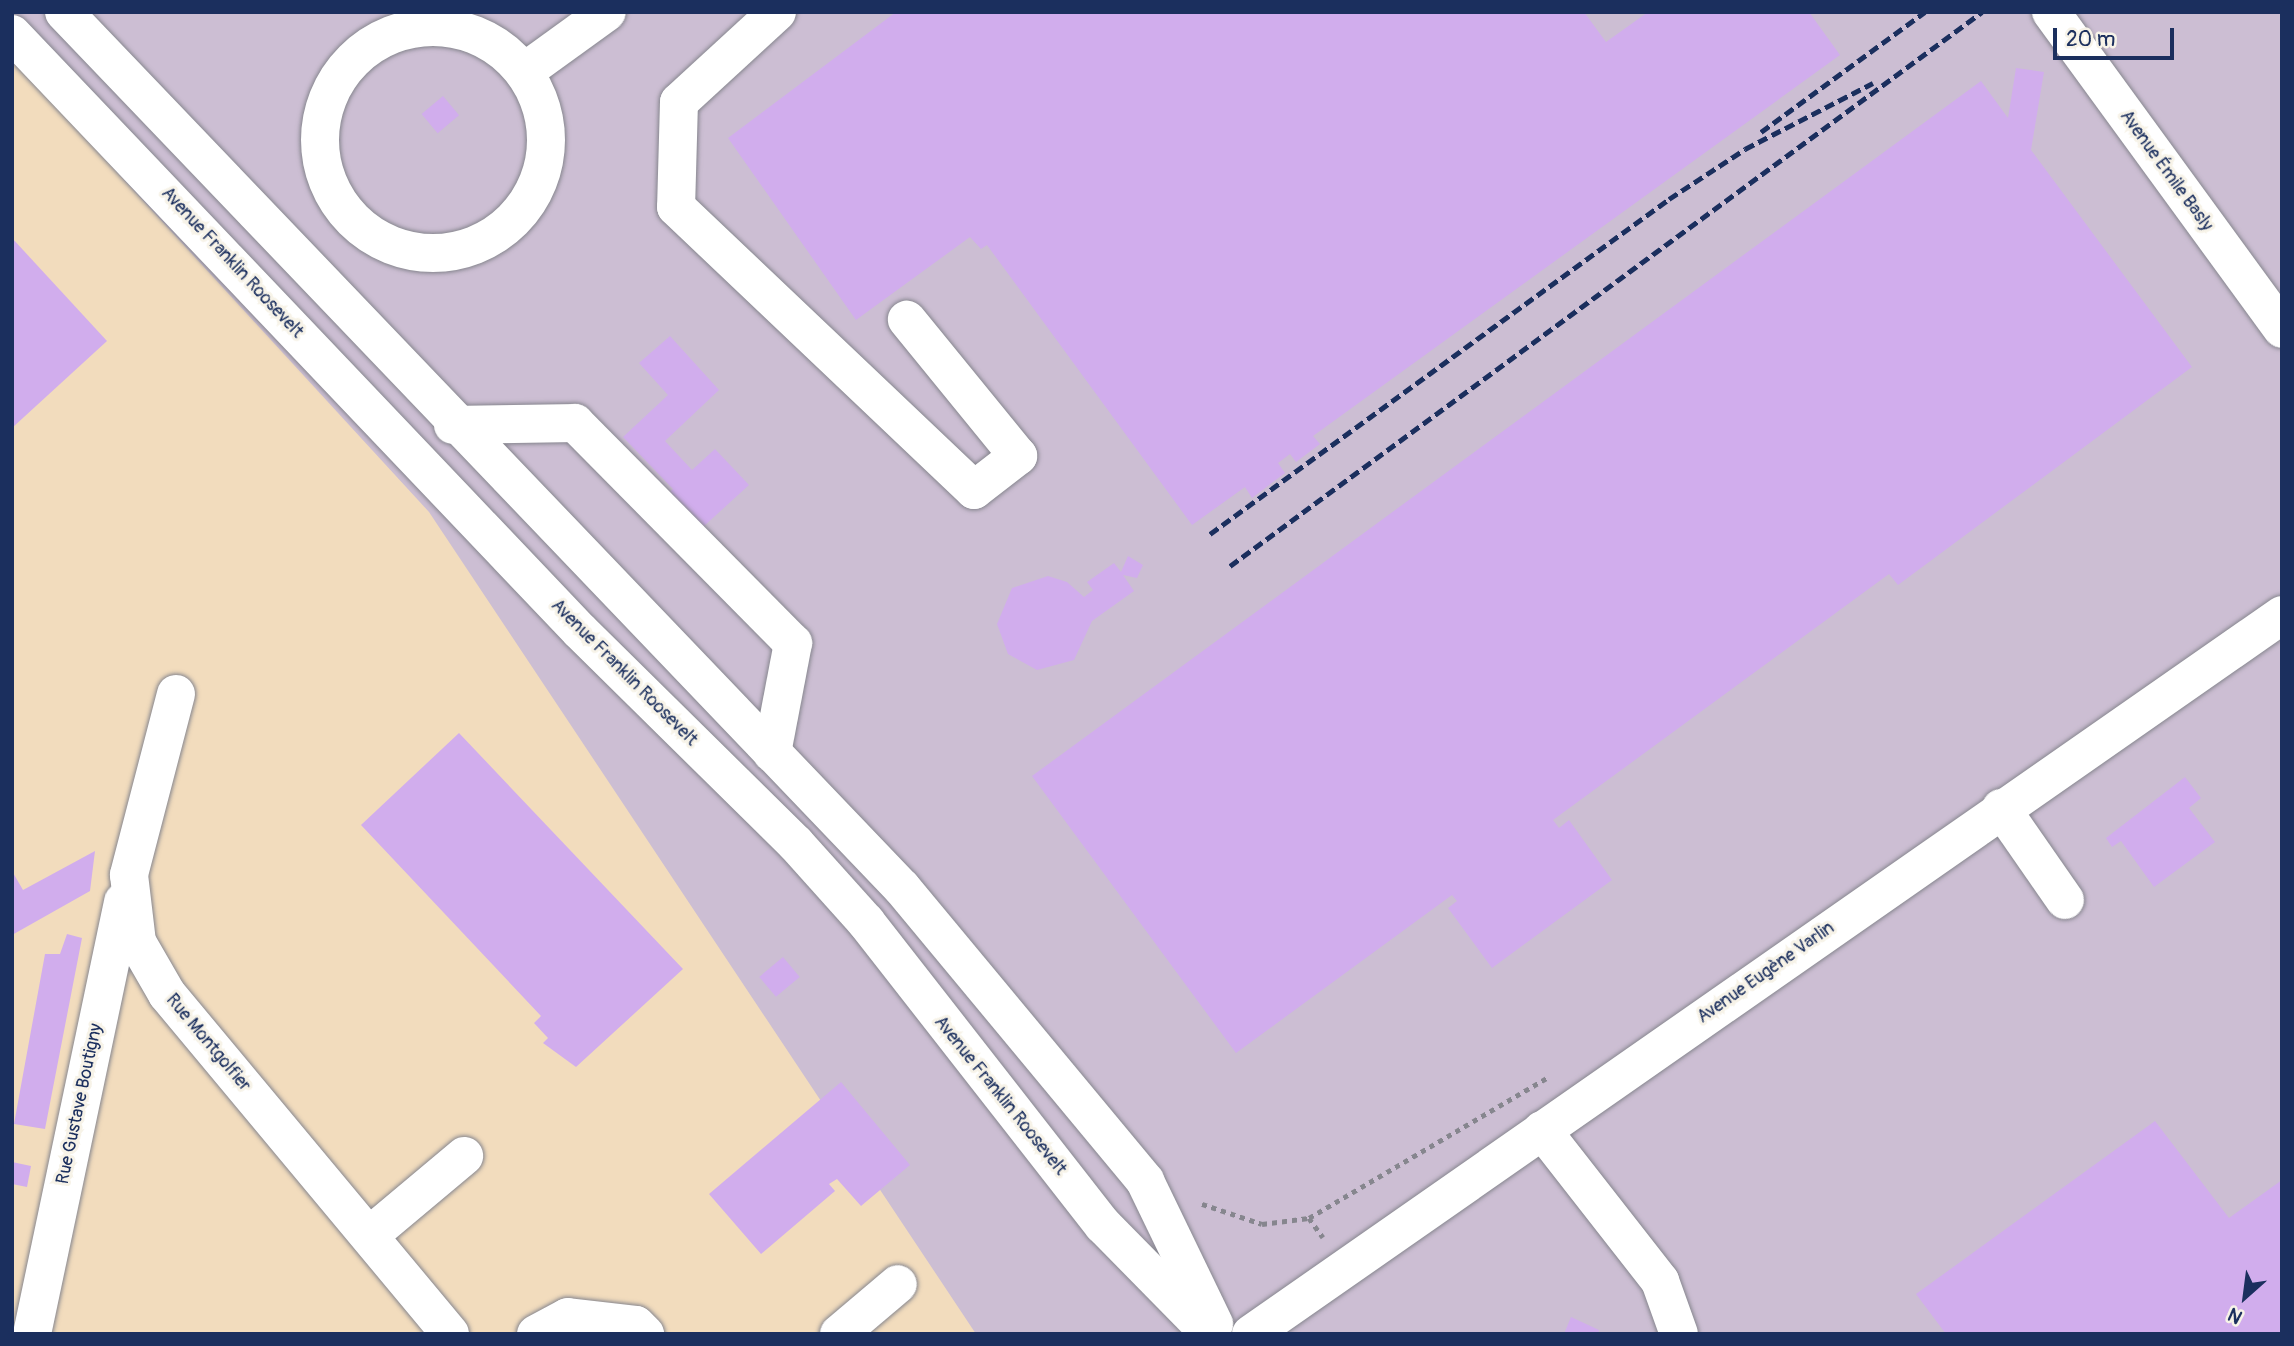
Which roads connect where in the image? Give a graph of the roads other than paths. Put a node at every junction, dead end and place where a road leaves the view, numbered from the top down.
1 (64, 12) edge
2 (607, 12) edge
3 (2051, 12) edge
4 (765, 15) edge
5 (12, 34) edge
6 (524, 72) junction
7 (907, 320) dead end
8 (2282, 329) edge
9 (453, 425) junction
10 (2282, 615) edge
11 (176, 694) dead end
12 (772, 753) junction
13 (2001, 808) junction
14 (129, 875) junction
15 (2065, 900) dead end
16 (1542, 1130) junction
17 (464, 1156) dead end
18 (370, 1235) junction
19 (898, 1284) dead end
20 (32, 1334) edge
21 (450, 1334) edge
22 (536, 1334) edge
23 (645, 1334) edge
24 (839, 1334) edge
25 (1210, 1334) edge
26 (1219, 1334) edge
27 (1251, 1334) edge
28 (1679, 1334) edge

1 - 9 street
2 - 6 street
3 - 8 street, Avenue Émile Basly
4 - 7 street
5 - 25 street, Avenue Franklin Roosevelt
6 - 6 street
9 - 12 street
9 - 12 street
10 - 13 street, Avenue Eugène Varlin
11 - 14 street, Rue Montgolfier
12 - 26 street
13 - 15 street
13 - 16 street, Avenue Eugène Varlin
14 - 18 street, Rue Montgolfier
14 - 20 street, Rue Gustave Boutigny
16 - 27 street, Avenue Eugène Varlin
16 - 28 street
17 - 18 street
18 - 21 street, Rue Montgolfier
19 - 24 street
22 - 23 street

